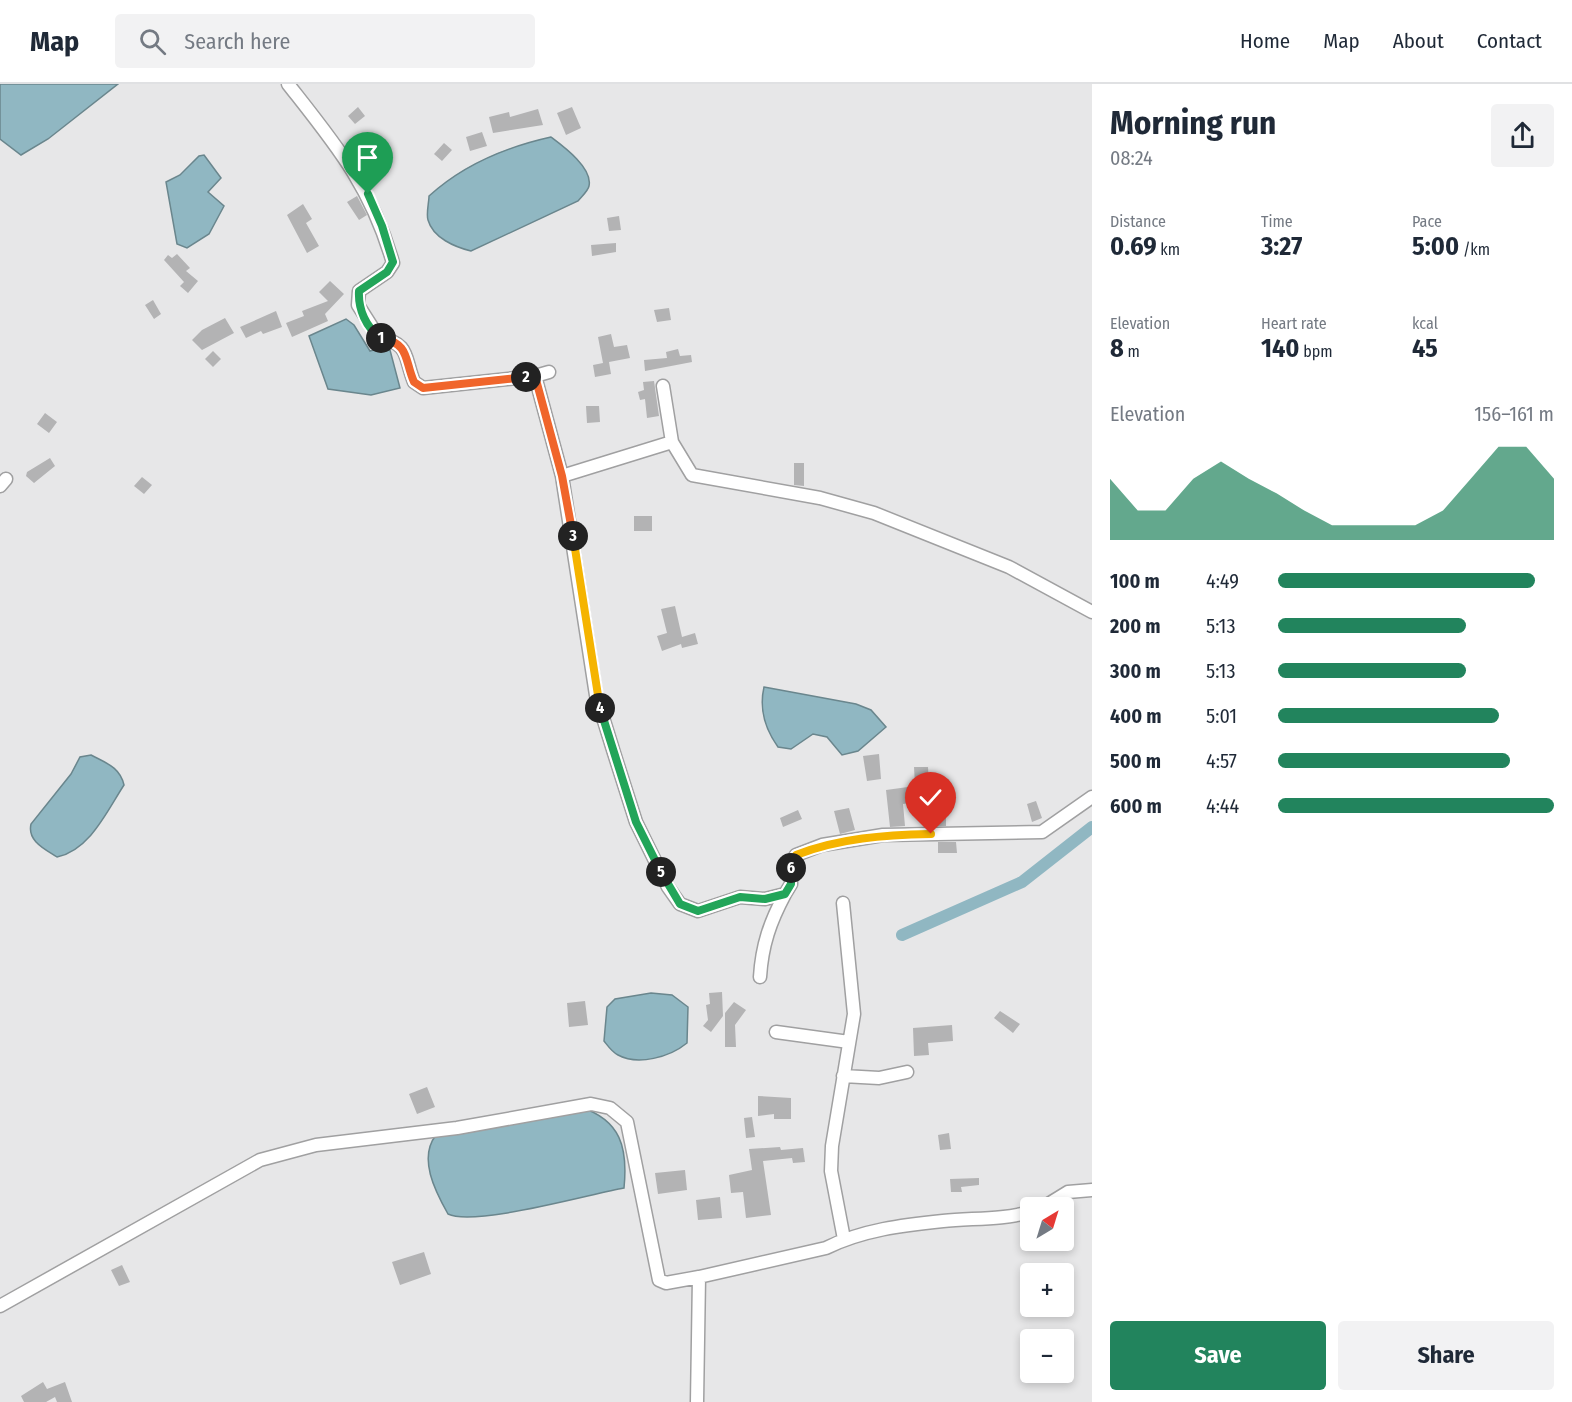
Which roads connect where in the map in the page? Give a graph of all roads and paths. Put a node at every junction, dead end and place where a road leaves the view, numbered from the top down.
1 (288, 84) edge
2 (549, 372) dead end
3 (535, 376) junction
4 (663, 386) dead end
5 (672, 442) junction
6 (562, 476) junction
7 (1092, 612) edge
8 (1092, 797) edge
9 (785, 894) junction
10 (843, 903) dead end
11 (760, 977) dead end
12 (776, 1032) dead end
13 (849, 1042) junction
14 (908, 1072) dead end
15 (843, 1076) junction
16 (1092, 1190) edge
17 (1060, 1197) edge
18 (1020, 1215) edge
19 (844, 1239) junction
20 (699, 1277) junction
21 (0, 1306) edge
22 (697, 1402) edge

1 - 3 street
2 - 3 street
3 - 6 street
4 - 5 street
5 - 6 street
5 - 7 street
6 - 9 street
8 - 9 street
9 - 11 street
10 - 13 street
12 - 13 street
13 - 15 street
14 - 15 street
15 - 19 street
16 - 17 street
18 - 19 street
19 - 20 street
20 - 21 street
20 - 22 street

